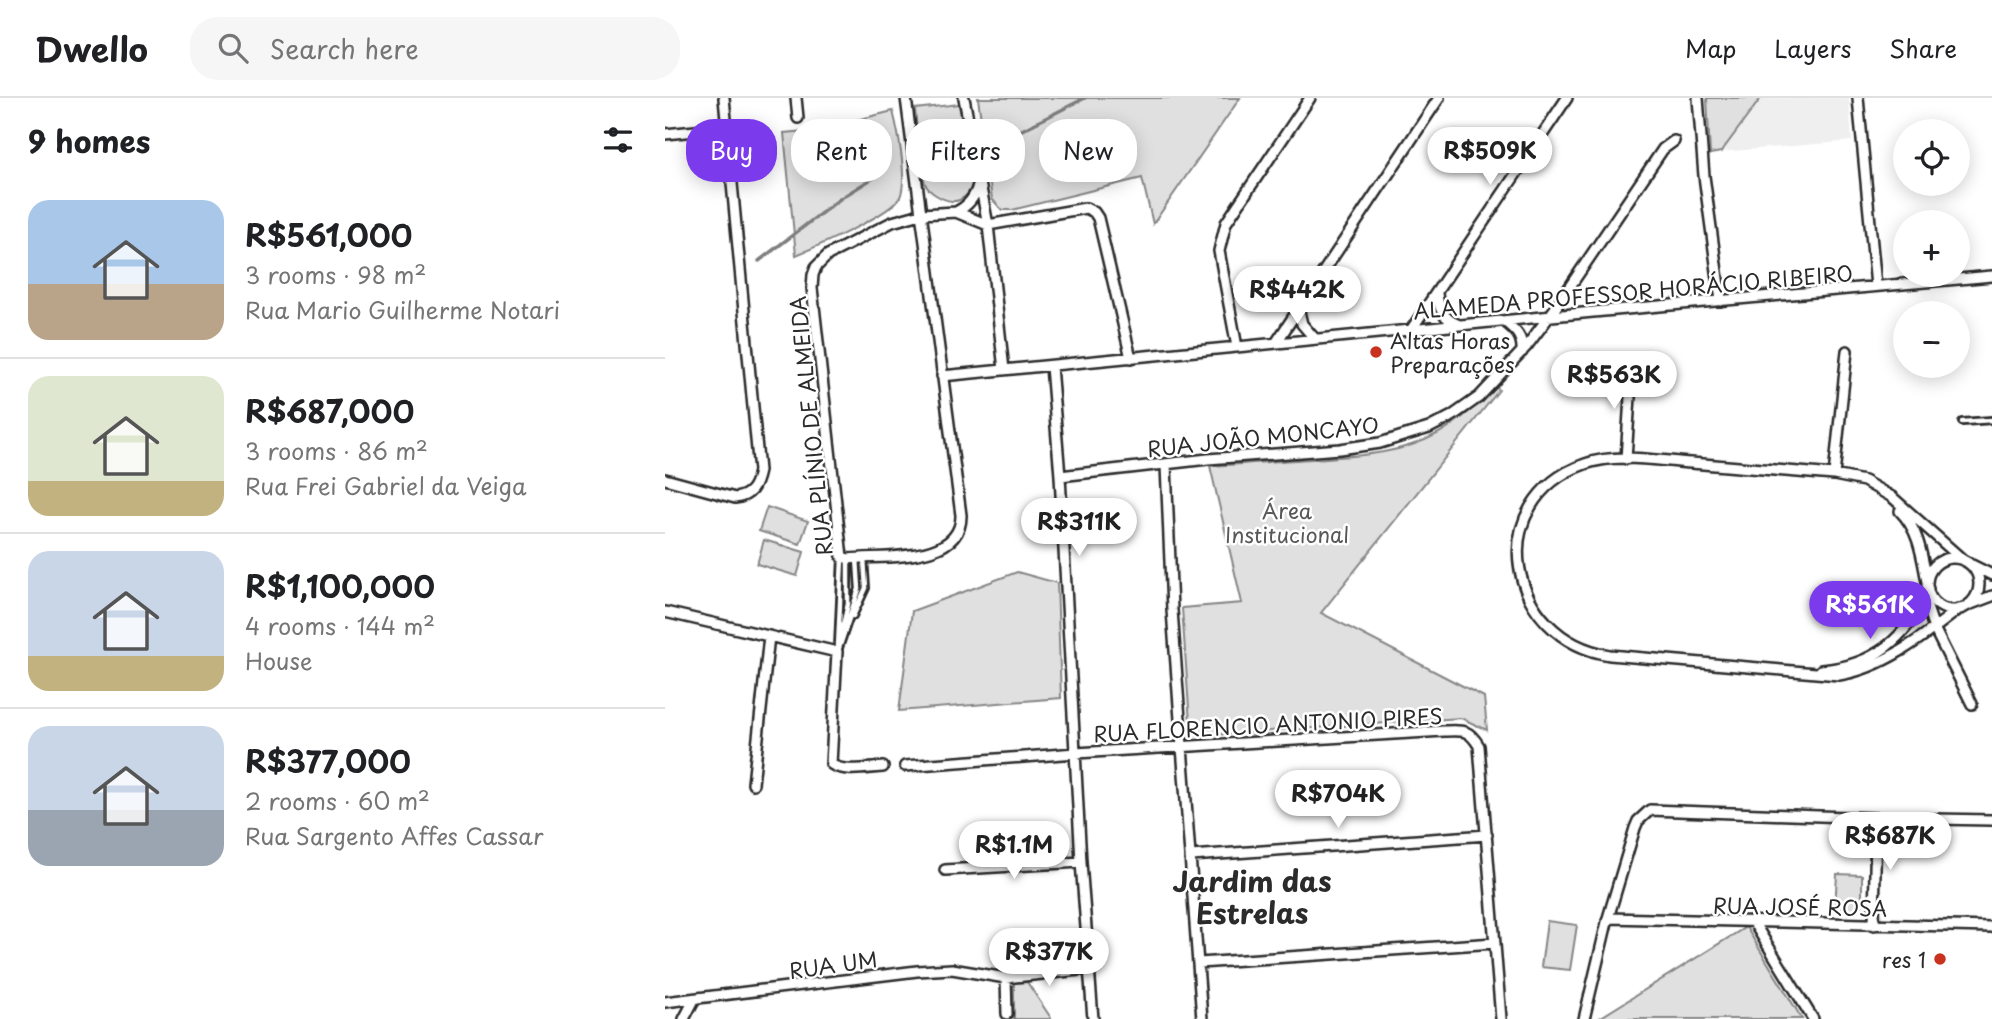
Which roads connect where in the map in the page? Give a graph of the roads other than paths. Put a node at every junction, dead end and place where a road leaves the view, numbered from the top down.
1 (724, 98) edge
2 (796, 98) edge
3 (906, 98) edge
4 (964, 98) edge
5 (1310, 98) edge
6 (1439, 98) edge
7 (1567, 98) edge
8 (1698, 98) edge
9 (1858, 98) edge
10 (798, 118) dead end
11 (725, 119) edge
12 (968, 119) edge
13 (686, 132) edge
14 (665, 134) edge
15 (1674, 141) dead end
16 (732, 182) edge
17 (978, 182) edge
18 (980, 182) edge
19 (956, 212) junction
20 (921, 214) junction
21 (988, 225) junction
22 (1992, 276) edge
23 (1875, 286) junction
24 (1437, 293) junction
25 (1721, 301) junction
26 (1298, 307) junction
27 (1549, 316) junction
28 (1504, 321) junction
29 (1459, 325) junction
30 (1411, 330) junction
31 (1315, 339) junction
32 (1276, 343) junction
33 (1237, 347) junction
34 (1847, 351) dead end
35 (1522, 352) junction
36 (1131, 358) junction
37 (1051, 366) junction
38 (1632, 366) dead end
39 (1004, 370) junction
40 (942, 376) junction
41 (1992, 419) edge
42 (1962, 422) dead end
43 (1626, 458) junction
44 (1165, 465) junction
45 (1834, 475) junction
46 (1060, 476) junction
47 (665, 479) edge
48 (1864, 481) junction
49 (853, 558) junction
50 (1966, 562) junction
51 (1992, 575) edge
52 (1927, 590) junction
53 (1992, 596) edge
54 (1962, 608) junction
55 (665, 612) edge
56 (1934, 628) junction
57 (769, 636) junction
58 (837, 652) junction
59 (1799, 671) junction
60 (1972, 704) dead end
61 (1183, 747) junction
62 (1076, 753) junction
63 (905, 766) dead end
64 (883, 767) dead end
65 (753, 784) dead end
66 (1876, 818) junction
67 (1992, 820) edge
68 (1487, 835) junction
69 (1191, 856) junction
70 (1081, 862) junction
71 (945, 870) dead end
72 (1608, 918) junction
73 (1754, 923) junction
74 (1874, 925) junction
75 (1992, 927) edge
76 (1495, 943) junction
77 (1199, 963) junction
78 (1089, 969) junction
79 (1006, 978) junction
80 (694, 1000) junction
81 (665, 1002) edge
82 (1007, 1014) dead end
83 (684, 1019) edge
84 (1093, 1019) edge
85 (1202, 1019) edge
86 (1501, 1019) edge
87 (1584, 1019) edge
88 (1813, 1019) edge

1 - 11 street
2 - 10 street
3 - 20 street
4 - 12 street
5 - 33 street
6 - 26 street
7 - 24 street
8 - 25 street
9 - 23 street
13 - 14 street
15 - 27 street, RUA JOÃO MONCAYO
16 - 47 street
17 - 19 street
18 - 21 street
19 - 20 street, RUA PLÍNIO DE ALMEIDA
19 - 21 street, RUA PLÍNIO DE ALMEIDA
20 - 40 street
20 - 49 street, RUA PLÍNIO DE ALMEIDA
21 - 36 street
21 - 39 street
22 - 23 street, ALAMEDA PROFESSOR HORÁCIO RIBEIRO
23 - 25 street, ALAMEDA PROFESSOR HORÁCIO RIBEIRO
24 - 29 street
24 - 30 street
25 - 27 street, ALAMEDA PROFESSOR HORÁCIO RIBEIRO
26 - 31 street
26 - 32 street
27 - 28 street, ALAMEDA PROFESSOR HORÁCIO RIBEIRO
27 - 35 street, RUA JOÃO MONCAYO
28 - 29 street, ALAMEDA PROFESSOR HORÁCIO RIBEIRO
28 - 35 street
29 - 30 street, ALAMEDA PROFESSOR HORÁCIO RIBEIRO
30 - 31 street, ALAMEDA PROFESSOR HORÁCIO RIBEIRO
31 - 32 street, ALAMEDA PROFESSOR HORÁCIO RIBEIRO
32 - 33 street, ALAMEDA PROFESSOR HORÁCIO RIBEIRO
33 - 36 street, ALAMEDA PROFESSOR HORÁCIO RIBEIRO
34 - 45 street
35 - 44 street, RUA JOÃO MONCAYO
36 - 37 street, ALAMEDA PROFESSOR HORÁCIO RIBEIRO
37 - 39 street, ALAMEDA PROFESSOR HORÁCIO RIBEIRO
37 - 46 street
38 - 43 street
39 - 40 street, ALAMEDA PROFESSOR HORÁCIO RIBEIRO
40 - 49 street
41 - 42 lane
43 - 45 street
43 - 59 street
44 - 46 street, RUA JOÃO MONCAYO
44 - 61 street
45 - 48 street
46 - 62 street
48 - 50 street
48 - 52 street
49 - 58 lane, RUA PLÍNIO DE ALMEIDA
49 - 58 lane, RUA PLÍNIO DE ALMEIDA
50 - 51 street
50 - 52 street
50 - 54 street
52 - 54 street
52 - 56 street
52 - 59 street
53 - 54 street
54 - 56 street
55 - 57 street
56 - 59 street
56 - 60 street
57 - 58 street
57 - 65 street
58 - 64 street, RUA PLÍNIO DE ALMEIDA
61 - 62 street, RUA FLORENCIO ANTONIO PIRES
61 - 68 street, RUA FLORENCIO ANTONIO PIRES
61 - 69 street
62 - 63 street, RUA FLORENCIO ANTONIO PIRES
62 - 70 street
66 - 67 street
66 - 72 street
66 - 74 street
68 - 69 street
68 - 76 street, RUA FLORENCIO ANTONIO PIRES
69 - 77 street
70 - 71 street
70 - 78 street
72 - 73 street, RUA JOSÉ ROSA
72 - 87 street
73 - 74 street, RUA JOSÉ ROSA
73 - 88 street
74 - 75 street, RUA JOSÉ ROSA
76 - 77 street
76 - 86 street, RUA FLORENCIO ANTONIO PIRES
77 - 85 street
78 - 79 street, RUA UM
78 - 84 street
79 - 80 street, RUA UM
79 - 82 street
80 - 81 street, RUA UM
80 - 83 street

